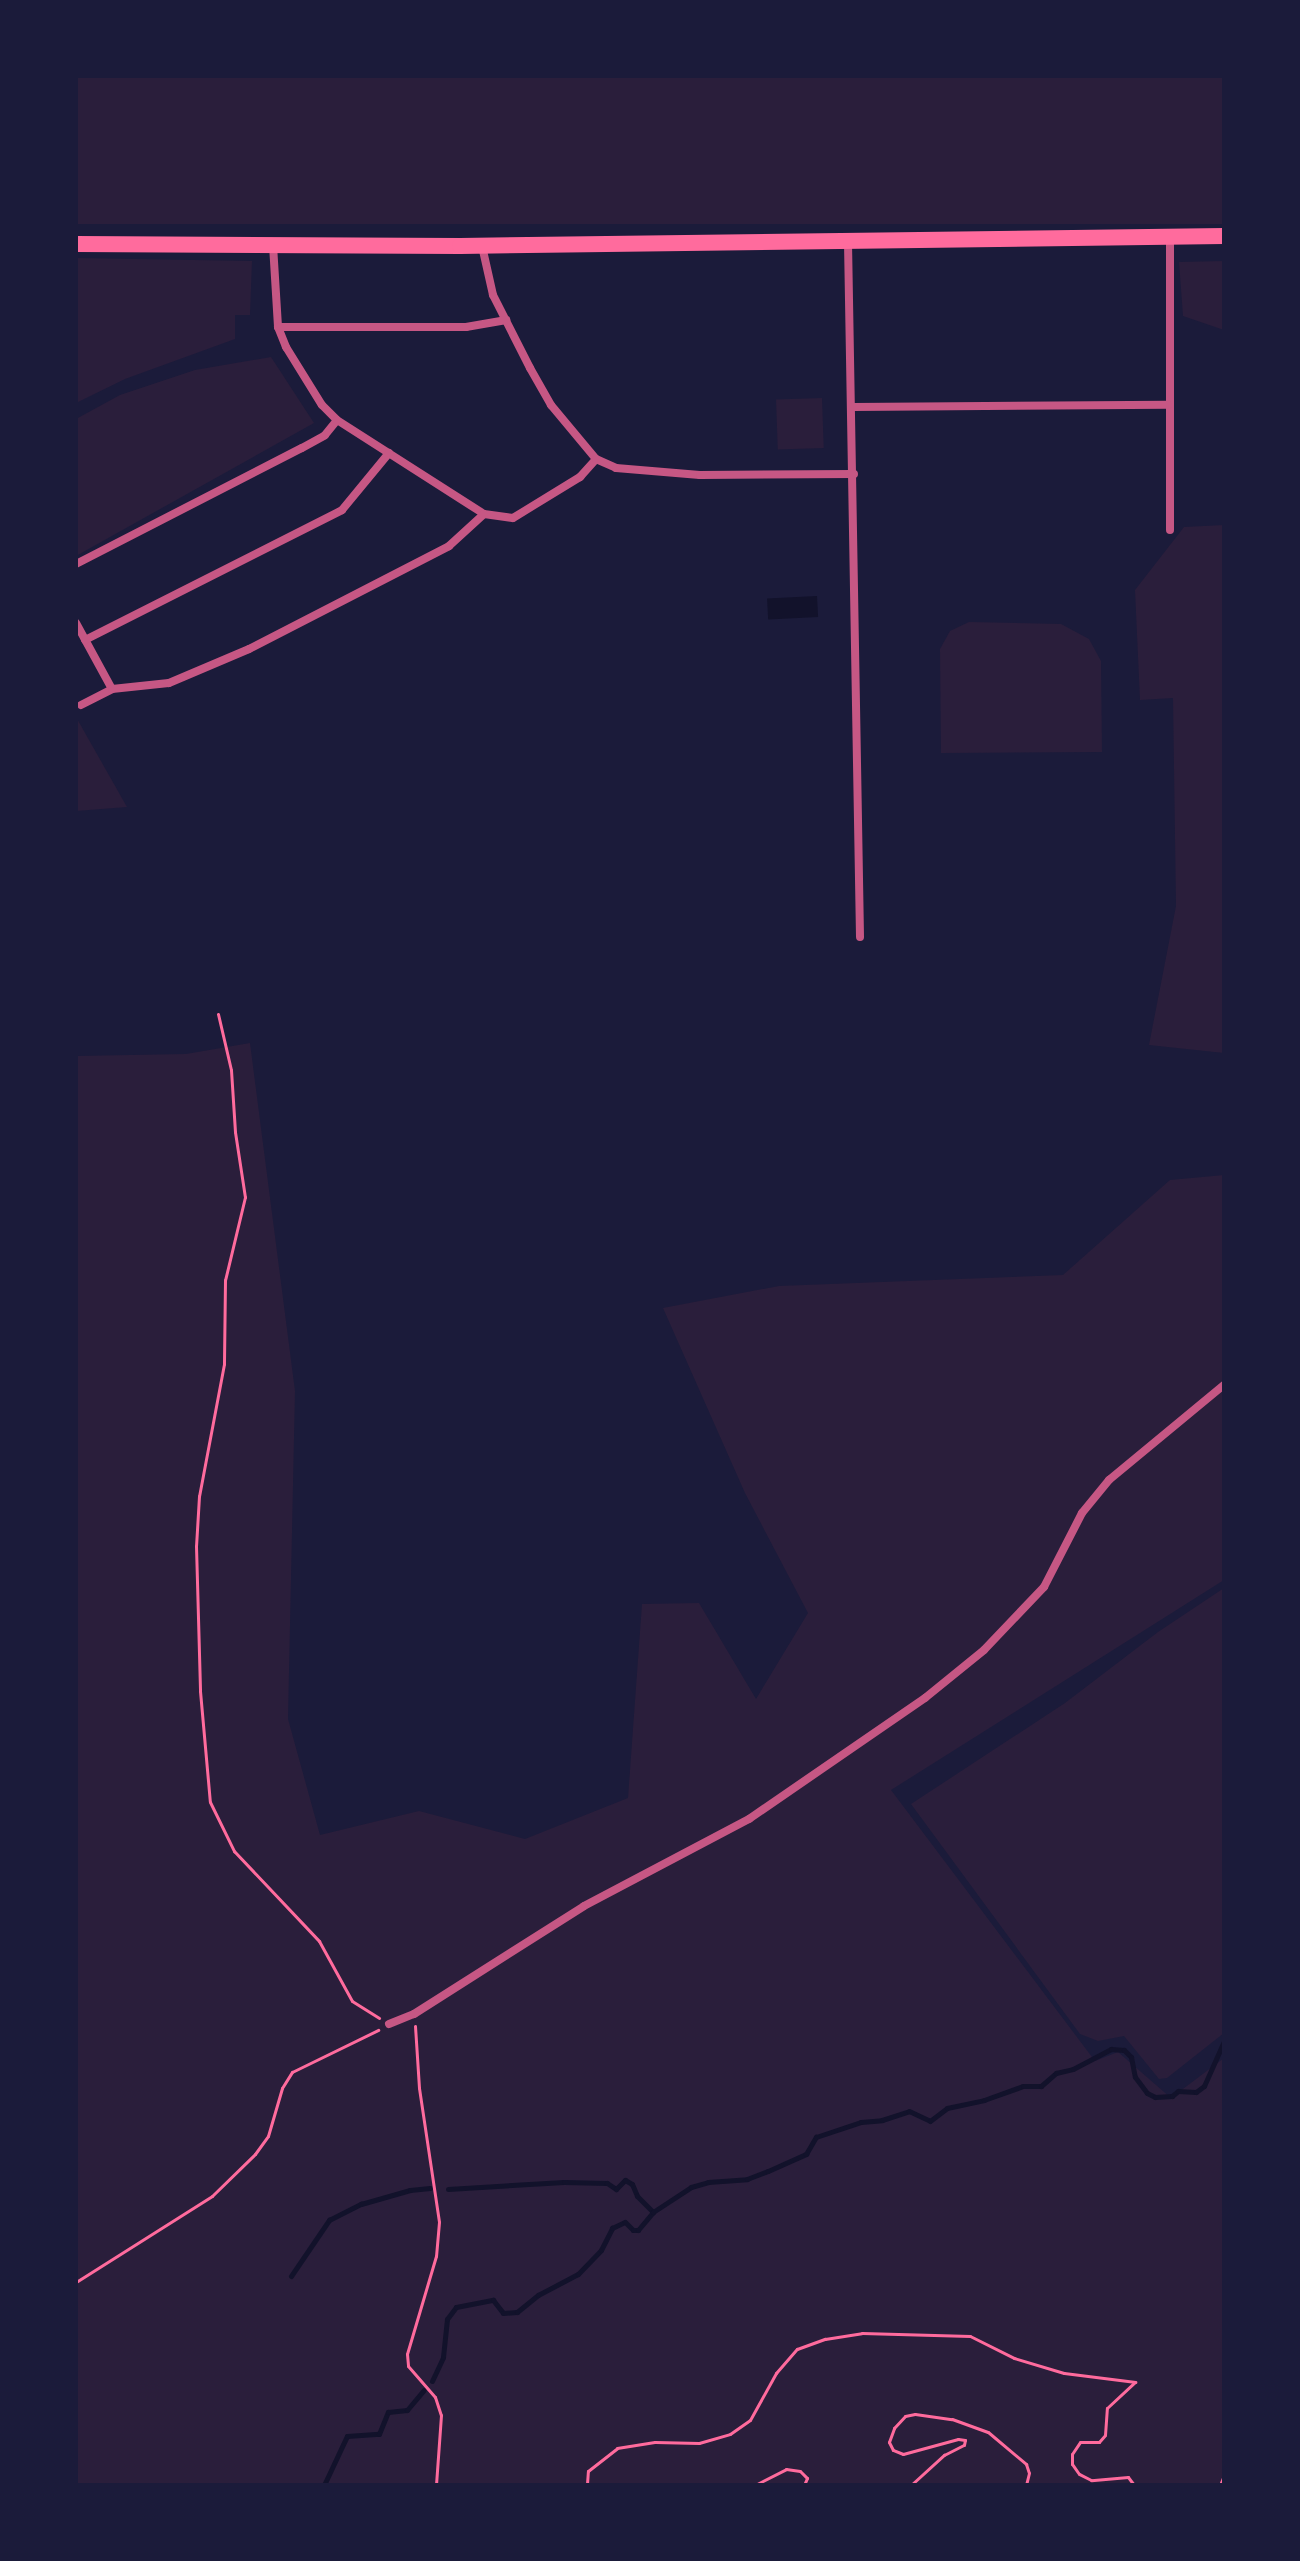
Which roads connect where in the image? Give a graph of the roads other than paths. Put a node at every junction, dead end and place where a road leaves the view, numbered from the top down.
1 (1224, 236) edge
2 (1170, 237) junction
3 (848, 242) junction
4 (76, 244) edge
5 (273, 245) junction
6 (482, 245) junction
7 (506, 320) junction
8 (278, 327) junction
9 (1168, 405) junction
10 (853, 407) junction
11 (337, 420) junction
12 (389, 453) junction
13 (596, 459) junction
14 (854, 474) junction
15 (484, 514) junction
16 (1170, 530) dead end
17 (76, 564) edge
18 (76, 623) edge
19 (85, 640) junction
20 (112, 689) junction
21 (81, 705) dead end
22 (860, 937) dead end
23 (1224, 1385) edge
24 (389, 2024) road end

1 - 2 main road
2 - 3 main road
2 - 9 street
3 - 6 main road
3 - 10 street
4 - 5 main road
5 - 6 main road
5 - 8 street
6 - 7 street
7 - 8 street
7 - 13 street
8 - 11 street
9 - 10 street
9 - 16 street
10 - 14 street
11 - 12 street
11 - 17 street
12 - 15 street
12 - 19 street
13 - 14 street
13 - 15 street
14 - 22 street
15 - 20 street
18 - 19 street
19 - 20 street
20 - 21 street
23 - 24 street

